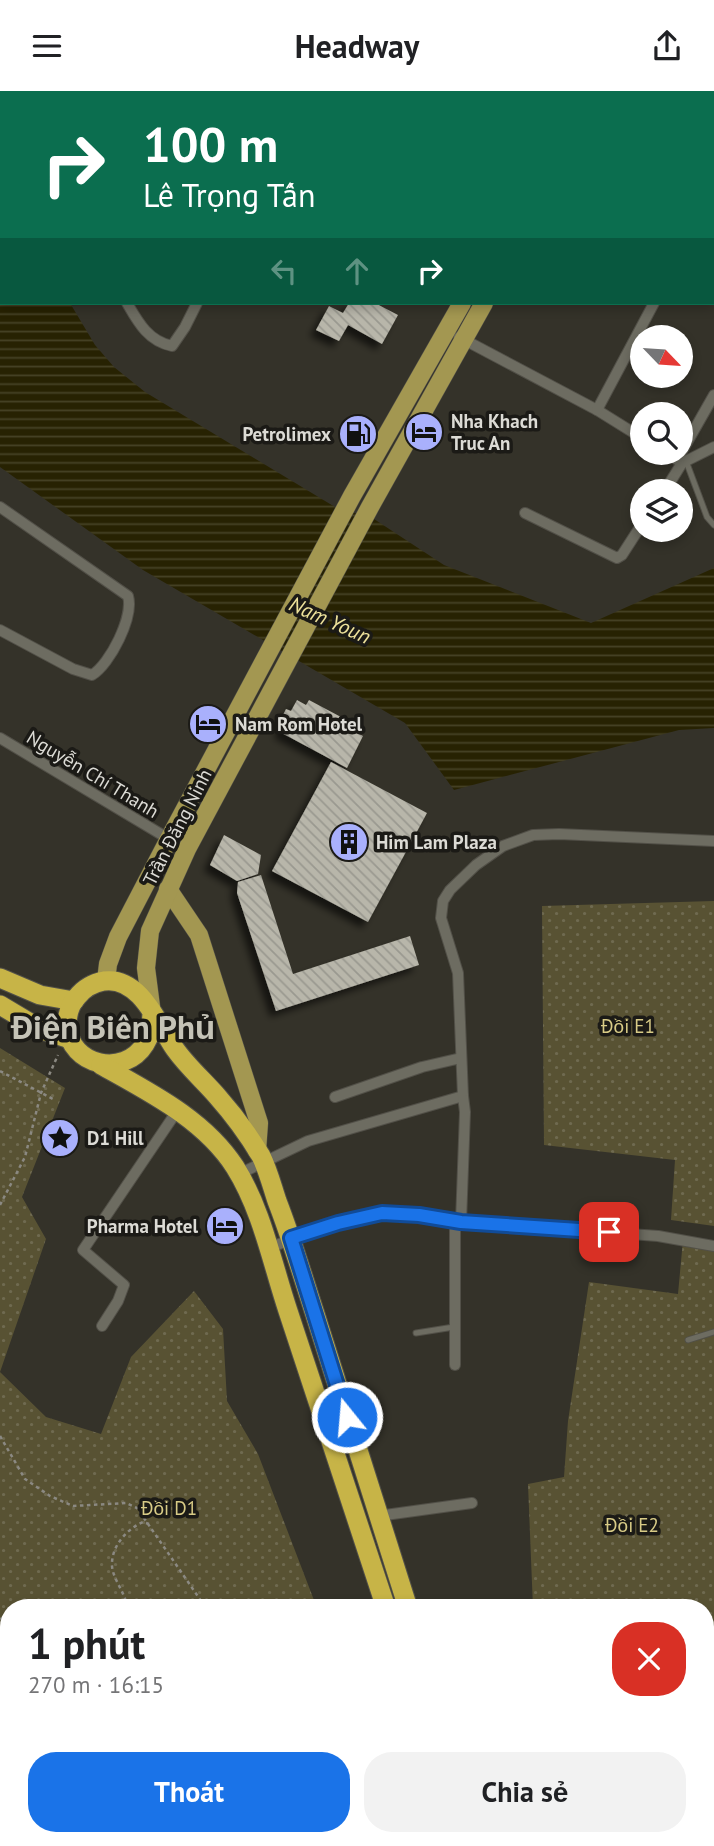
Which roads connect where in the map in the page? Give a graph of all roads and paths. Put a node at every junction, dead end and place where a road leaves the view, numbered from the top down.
1 (128, 305) edge
2 (196, 305) edge
3 (460, 305) edge
4 (483, 305) edge
5 (653, 305) edge
6 (447, 331) junction
7 (464, 340) junction
8 (714, 395) edge
9 (597, 410) junction
10 (630, 431) edge
11 (693, 435) edge
12 (714, 447) edge
13 (693, 454) edge
14 (684, 465) edge
15 (0, 507) edge
16 (525, 513) dead end
17 (714, 525) edge
18 (630, 542) edge
19 (0, 630) edge
20 (0, 738) edge
21 (169, 839) junction
22 (714, 841) edge
23 (187, 849) junction
24 (169, 889) junction
25 (0, 978) edge
26 (106, 981) junction
27 (74, 1000) junction
28 (0, 1005) edge
29 (152, 1014) junction
30 (70, 1039) junction
31 (58, 1055) dead end
32 (461, 1058) junction
33 (100, 1064) junction
34 (0, 1071) edge
35 (41, 1093) junction
36 (463, 1096) junction
37 (335, 1097) dead end
38 (53, 1099) dead end
39 (177, 1111) junction
40 (260, 1156) junction
41 (239, 1174) junction
42 (0, 1205) edge
43 (458, 1221) junction
44 (291, 1238) junction
45 (714, 1246) edge
46 (268, 1248) junction
47 (102, 1326) dead end
48 (455, 1327) junction
49 (714, 1332) edge
50 (416, 1333) dead end
51 (688, 1341) dead end
52 (455, 1365) dead end
53 (0, 1436) edge
54 (472, 1503) dead end
55 (379, 1516) junction
56 (149, 1525) junction
57 (126, 1599) edge
58 (200, 1599) edge
59 (383, 1599) edge
60 (405, 1599) edge

1 - 2 street
3 - 6 main road
4 - 7 main road
5 - 9 street
6 - 7 street
6 - 21 main road, Trần Đăng Ninh
7 - 9 street
7 - 23 main road, Trần Đăng Ninh
8 - 11 street
9 - 10 street
12 - 13 street
14 - 17 lane
15 - 19 street
16 - 18 street
20 - 21 street, Nguyễn Chí Thanh
21 - 23 main road
21 - 26 main road, Trần Đăng Ninh
22 - 32 street
23 - 24 main road, Trần Đăng Ninh
24 - 29 main road, Trần Đăng Ninh
24 - 40 main road
25 - 27 highway
26 - 27 highway
26 - 29 highway
27 - 30 highway
28 - 30 highway
29 - 33 highway
29 - 40 highway
30 - 33 highway
31 - 35 path
32 - 36 street
32 - 37 street
33 - 39 highway
34 - 35 path
35 - 38 path
35 - 42 path
36 - 40 street
36 - 43 street
39 - 41 highway
39 - 47 street
40 - 41 street
40 - 44 highway
41 - 46 highway
43 - 44 street
43 - 45 street
43 - 48 street
44 - 46 street
44 - 55 highway
46 - 59 highway
48 - 50 lane
48 - 52 street
49 - 51 lane
53 - 56 path
54 - 55 street
55 - 60 highway
56 - 57 path
56 - 58 path

